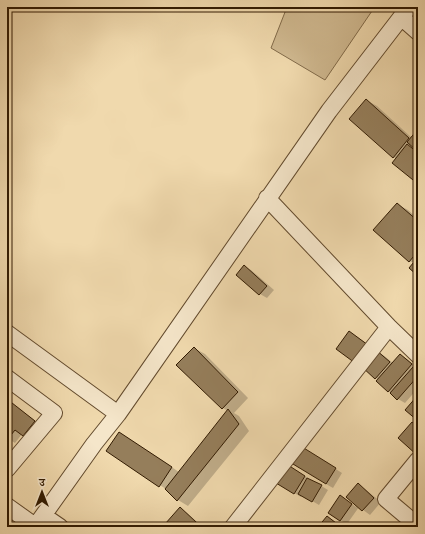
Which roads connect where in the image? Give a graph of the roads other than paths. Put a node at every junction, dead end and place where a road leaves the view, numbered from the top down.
1 (405, 12) edge
2 (418, 32) edge
3 (267, 198) junction
4 (389, 327) junction
5 (7, 333) edge
6 (418, 355) edge
7 (7, 378) edge
8 (118, 414) junction
9 (418, 460) edge
10 (7, 469) edge
11 (7, 506) edge
12 (38, 523) edge
13 (418, 526) edge
14 (60, 527) edge
15 (233, 527) edge

1 - 2 street
1 - 3 street
3 - 4 street
3 - 8 street
4 - 6 street
4 - 15 street
5 - 8 street
7 - 10 street
8 - 12 street
9 - 13 street
11 - 12 street
12 - 14 street

